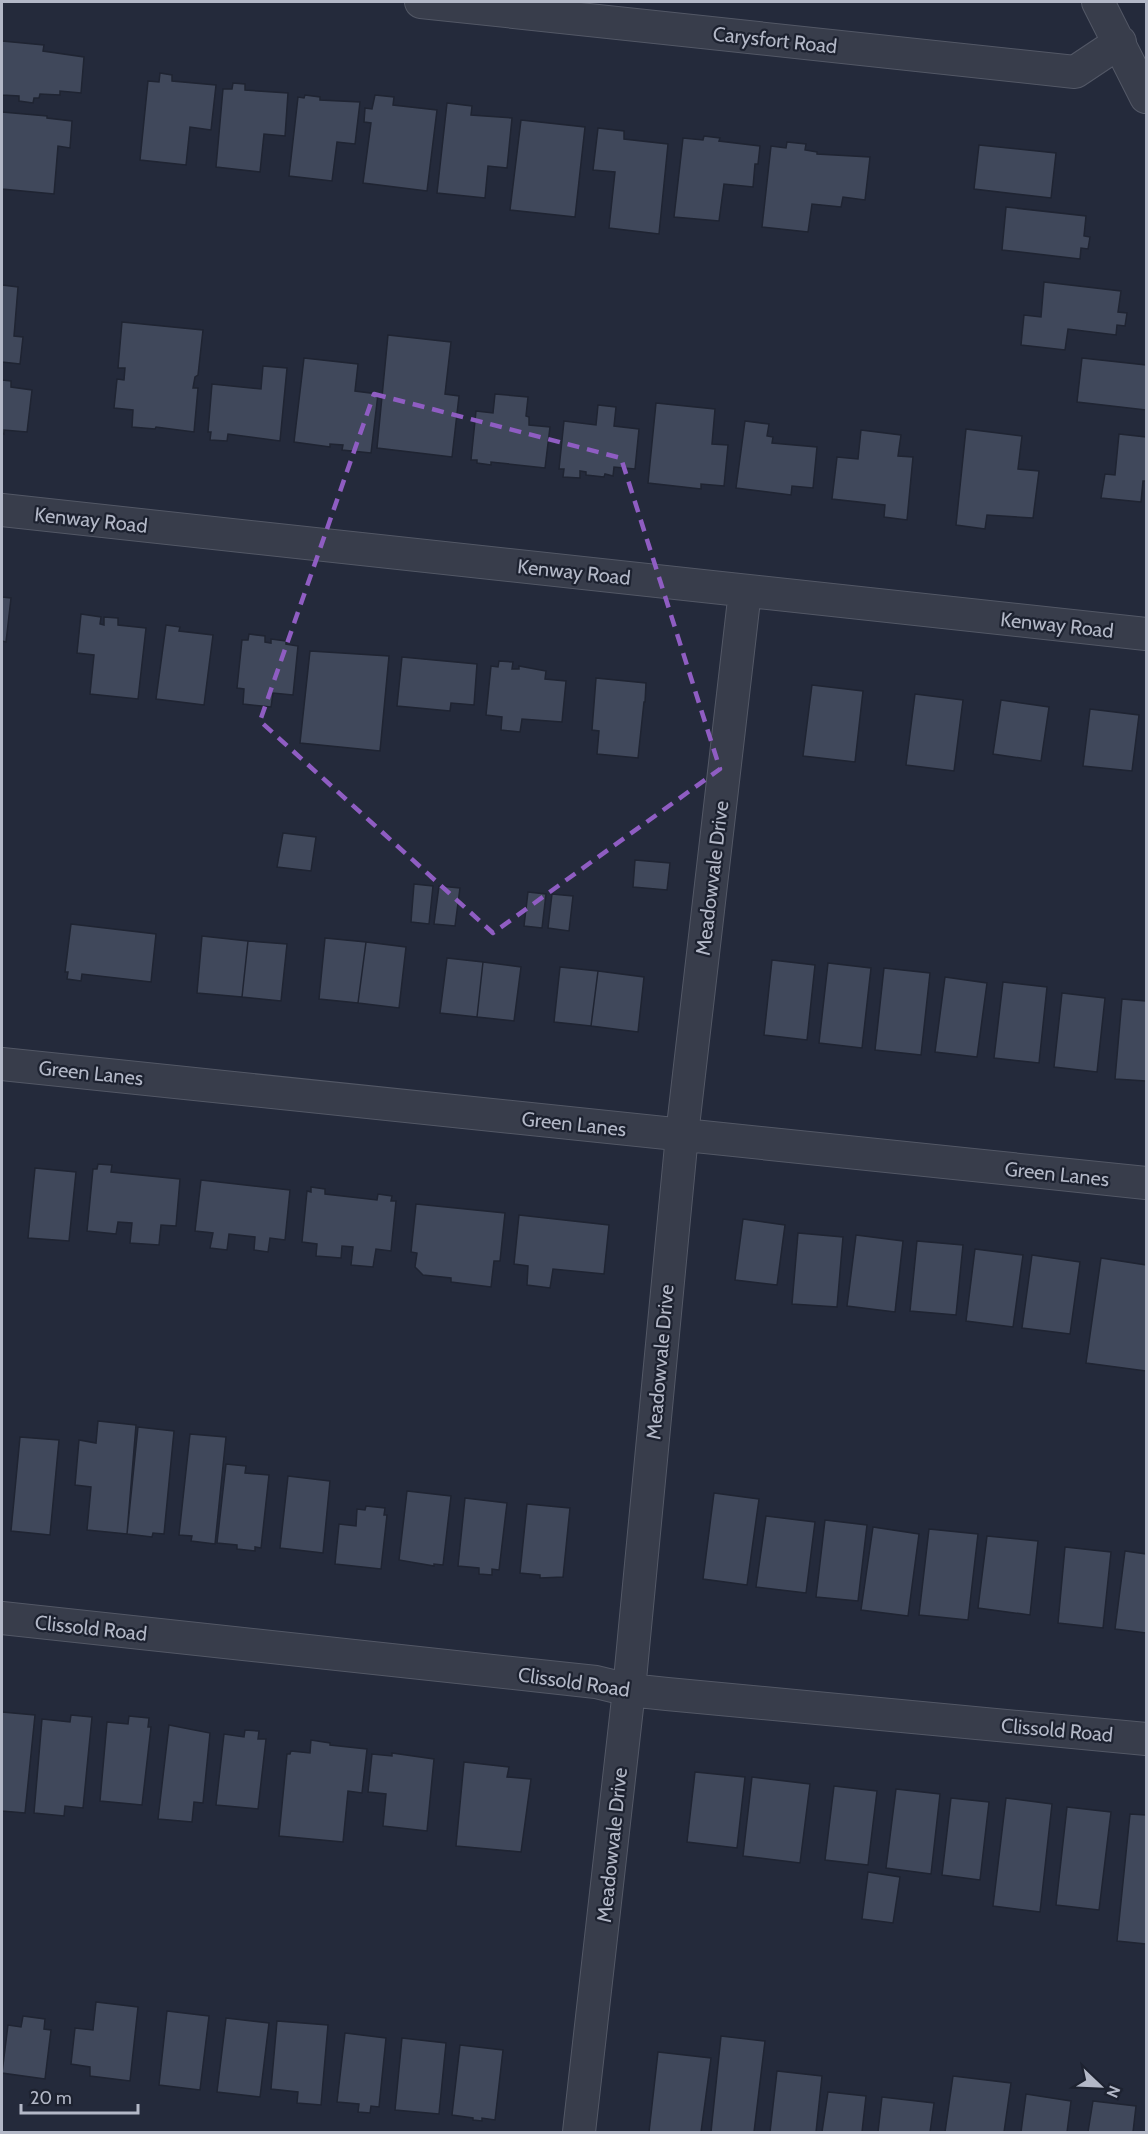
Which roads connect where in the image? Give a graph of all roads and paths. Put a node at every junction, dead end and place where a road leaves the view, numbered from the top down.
1 (421, 2) edge
2 (1098, 2) edge
3 (1120, 42) junction
4 (1146, 97) edge
5 (2, 510) edge
6 (745, 591) junction
7 (1146, 634) edge
8 (2, 1064) edge
9 (682, 1135) junction
10 (1146, 1184) edge
11 (2, 1618) edge
12 (629, 1690) junction
13 (1146, 1739) edge
14 (579, 2133) edge

1 - 3 street, Carysfort Road
2 - 3 street
3 - 4 street
5 - 6 street, Kenway Road
6 - 7 street, Kenway Road
6 - 9 street, Meadowvale Drive
8 - 9 street, Green Lanes
9 - 10 street, Green Lanes
9 - 12 street, Meadowvale Drive
11 - 12 street, Clissold Road
12 - 13 street, Clissold Road
12 - 14 street, Meadowvale Drive

